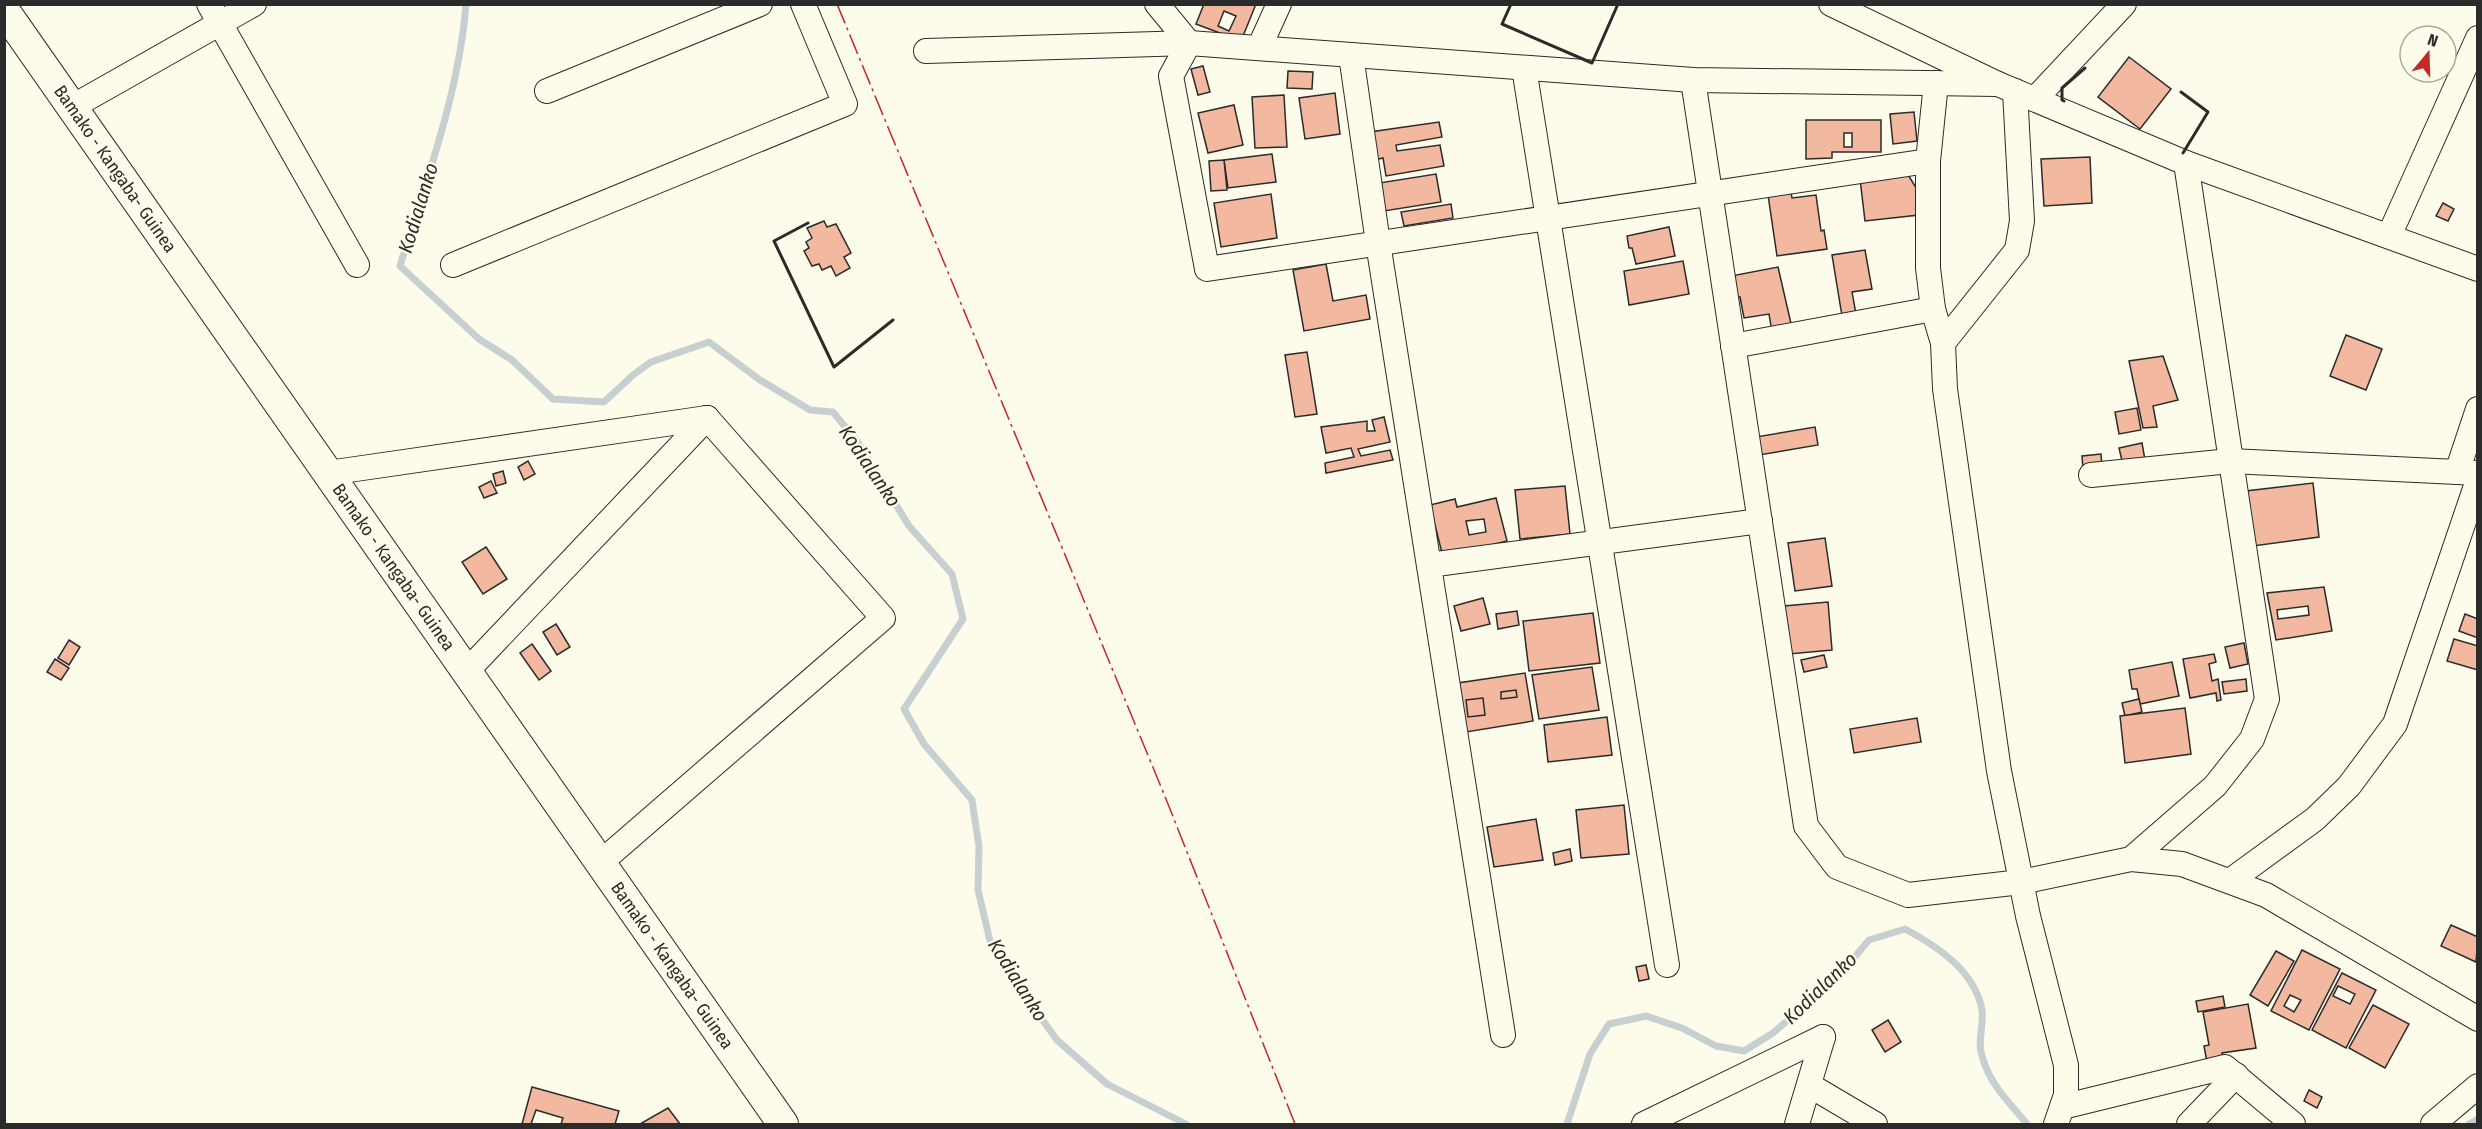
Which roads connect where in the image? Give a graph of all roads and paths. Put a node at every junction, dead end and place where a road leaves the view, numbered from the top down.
1 (254, 4) edge
2 (760, 4) edge
3 (803, 4) edge
4 (1157, 4) edge
5 (1279, 4) edge
6 (1831, 4) edge
7 (2124, 4) edge
8 (4, 10) edge
9 (215, 14) edge
10 (2478, 38) edge
11 (1189, 43) junction
12 (1259, 48) junction
13 (926, 51) dead end
14 (1351, 55) junction
15 (1524, 68) junction
16 (1693, 80) junction
17 (1936, 83) junction
18 (547, 91) dead end
19 (2016, 91) junction
20 (72, 107) junction
21 (1928, 161) junction
22 (2186, 163) junction
23 (1710, 194) junction
24 (1548, 218) junction
25 (2389, 236) junction
26 (1378, 243) junction
27 (453, 265) dead end
28 (357, 266) dead end
29 (2478, 268) edge
30 (1933, 309) junction
31 (1944, 343) junction
32 (1733, 345) junction
33 (2478, 409) edge
34 (706, 418) junction
35 (2230, 461) junction
36 (328, 473) junction
37 (2091, 475) dead end
38 (2471, 475) edge
39 (1760, 520) junction
40 (1600, 542) junction
41 (1429, 565) junction
42 (466, 672) junction
43 (2131, 859) junction
44 (600, 863) junction
45 (2230, 881) junction
46 (2021, 882) junction
47 (1666, 965) dead end
48 (2478, 1018) edge
49 (1503, 1035) dead end
50 (2236, 1075) junction
51 (1809, 1085) junction
52 (2478, 1086) edge
53 (2059, 1116) edge
54 (783, 1125) edge
55 (1644, 1125) edge
56 (1797, 1125) edge
57 (1875, 1125) edge
58 (2189, 1125) edge
59 (2293, 1125) edge
60 (2433, 1125) edge

1 - 9 street
2 - 18 street
3 - 27 street
4 - 11 street
5 - 12 street
6 - 19 street
7 - 19 street
8 - 20 main road, Bamako - Kangaba- Guinea
9 - 20 street
9 - 28 street
10 - 25 street
11 - 12 street
11 - 13 street
11 - 26 street
12 - 14 street
14 - 15 street
14 - 26 street
15 - 16 street
15 - 24 street
16 - 17 street
16 - 23 street
17 - 19 street
17 - 21 street
19 - 22 street
19 - 31 street
20 - 36 main road, Bamako - Kangaba- Guinea
21 - 23 street
21 - 30 street
22 - 25 street
22 - 35 street
23 - 24 street
23 - 32 street
24 - 26 street
24 - 40 street
25 - 29 street
26 - 41 street
30 - 31 street
30 - 32 street
31 - 46 street
32 - 39 street
33 - 38 street
34 - 36 street
34 - 42 street
34 - 44 street
35 - 37 street
35 - 38 street
35 - 43 street
36 - 42 main road, Bamako - Kangaba- Guinea
38 - 45 street
39 - 40 street
39 - 46 street
40 - 41 street
40 - 47 street
41 - 49 street
42 - 44 main road, Bamako - Kangaba- Guinea
43 - 45 street
43 - 46 street
44 - 54 main road, Bamako - Kangaba- Guinea
45 - 48 street
46 - 53 street
50 - 53 street
50 - 58 street
50 - 59 street
51 - 55 street
51 - 56 street
51 - 57 street
52 - 60 street

